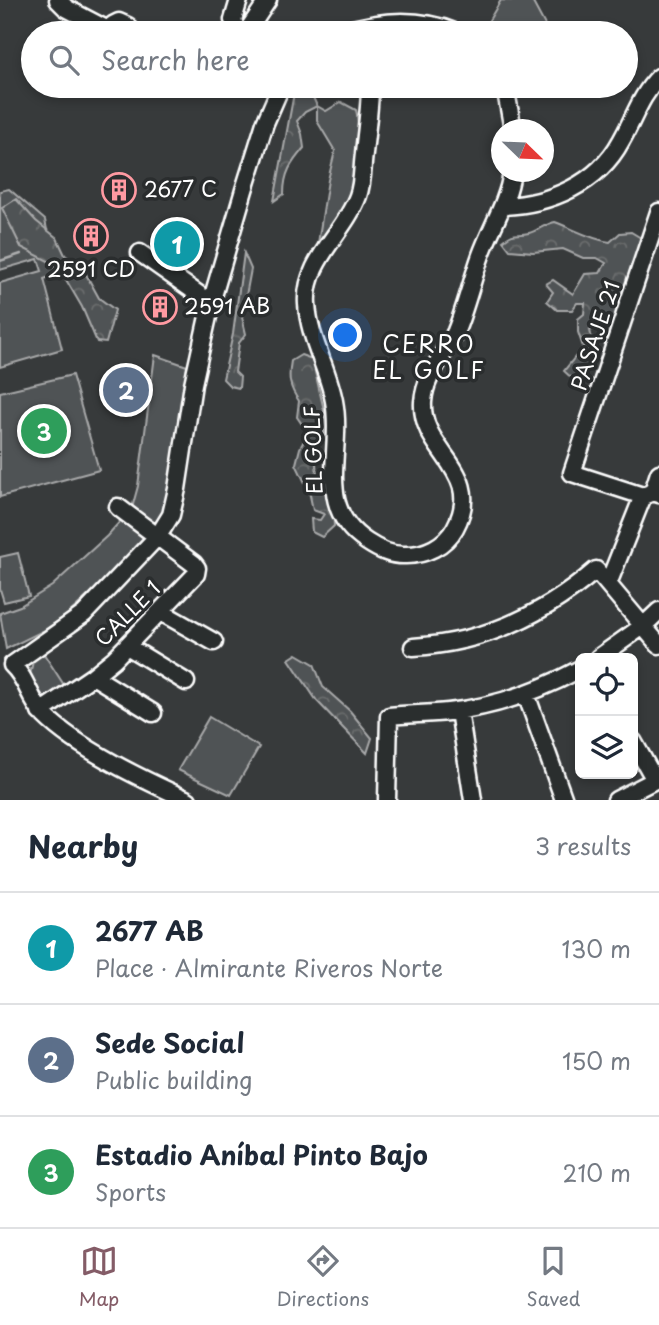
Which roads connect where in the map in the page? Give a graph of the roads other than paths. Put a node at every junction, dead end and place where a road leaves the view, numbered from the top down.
1 (58, 0) edge
2 (239, 0) edge
3 (268, 0) edge
4 (90, 21) edge
5 (233, 21) edge
6 (254, 21) edge
7 (659, 77) edge
8 (276, 98) edge
9 (370, 98) edge
10 (507, 98) edge
11 (511, 119) edge
12 (510, 182) edge
13 (504, 206) junction
14 (659, 212) edge
15 (653, 252) edge
16 (140, 253) dead end
17 (211, 303) junction
18 (659, 473) edge
19 (652, 494) edge
20 (118, 507) dead end
21 (158, 536) junction
22 (608, 584) junction
23 (659, 611) edge
24 (161, 612) junction
25 (643, 626) junction
26 (214, 642) dead end
27 (659, 645) edge
28 (127, 646) junction
29 (414, 647) dead end
30 (604, 653) edge
31 (6, 666) edge
32 (575, 670) edge
33 (93, 677) junction
34 (186, 682) dead end
35 (526, 694) junction
36 (459, 711) junction
37 (40, 712) junction
38 (153, 713) dead end
39 (638, 749) edge
40 (657, 779) edge
41 (151, 792) edge
42 (188, 800) edge
43 (387, 800) edge
44 (473, 800) edge
45 (564, 800) edge
46 (616, 800) edge

1 - 4 street
2 - 5 street
3 - 6 street
7 - 13 street
8 - 17 street
9 - 13 street, EL GOLF
10 - 11 street
12 - 13 street, EL GOLF
14 - 15 street, PASAJE 21
15 - 19 street, PASAJE 21
16 - 17 street
17 - 21 street
18 - 19 street
19 - 22 street
20 - 21 street
21 - 24 street, CALLE 1
21 - 31 street
22 - 25 street
22 - 29 street
23 - 25 street
24 - 26 street
24 - 28 street, CALLE 1
25 - 27 street
25 - 30 street
28 - 33 street, CALLE 1
28 - 34 street
31 - 37 street
32 - 35 street
33 - 37 street, CALLE 1
33 - 38 street
35 - 36 street
35 - 45 street
36 - 43 street
36 - 44 street
37 - 41 street
39 - 40 street
40 - 46 street
41 - 42 street

